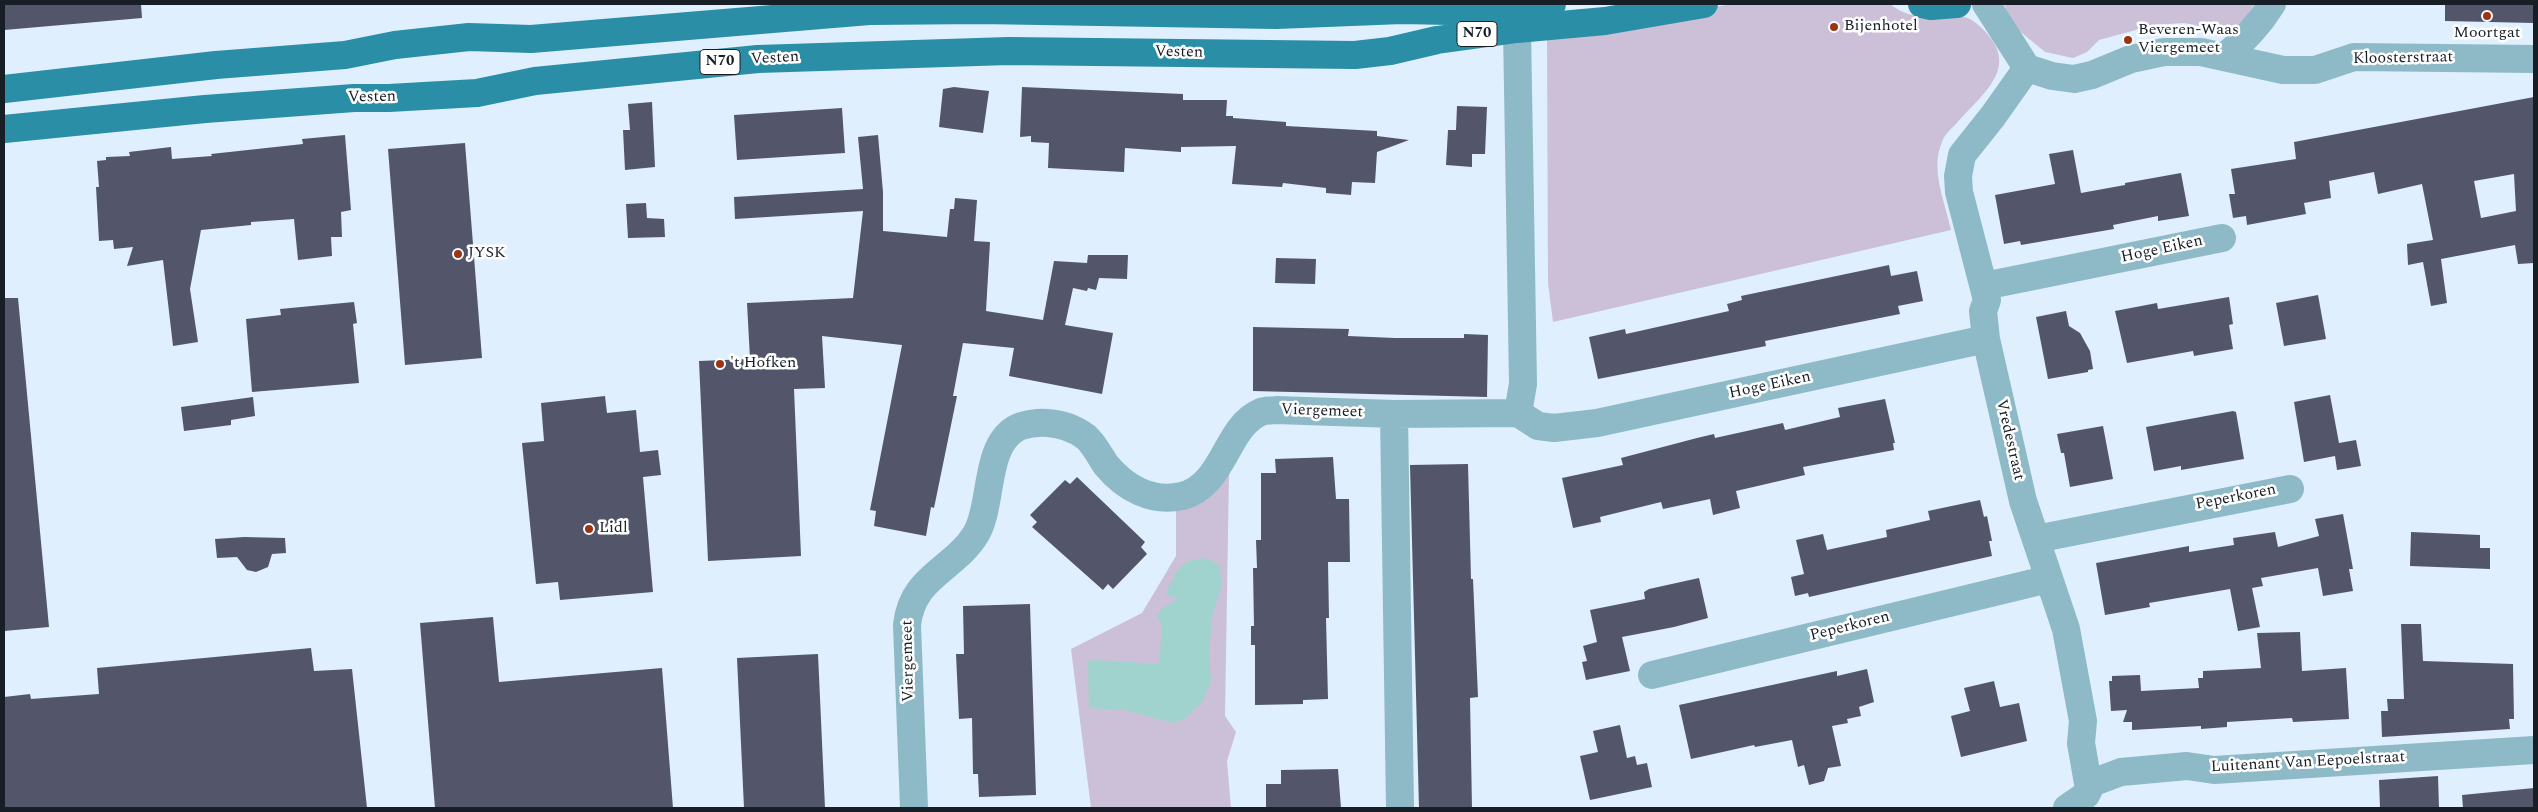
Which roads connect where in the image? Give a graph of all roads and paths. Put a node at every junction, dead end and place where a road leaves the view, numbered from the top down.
1 (1552, 4) edge
2 (1704, 4) edge
3 (1922, 4) edge
4 (1957, 4) edge
5 (1986, 4) edge
6 (2272, 4) edge
7 (1517, 29) junction
8 (2224, 58) junction
9 (2534, 59) edge
10 (2027, 68) junction
11 (4, 89) edge
12 (4, 129) edge
13 (2222, 238) dead end
14 (1984, 286) junction
15 (1986, 339) junction
16 (1518, 413) junction
17 (1394, 414) junction
18 (2290, 489) dead end
19 (2036, 539) junction
20 (2049, 579) junction
21 (1652, 675) dead end
22 (2534, 750) edge
23 (2089, 784) junction
24 (914, 808) edge
25 (1400, 808) edge
26 (2067, 808) edge

1 - 11 main road, N70
2 - 7 main road, N70
3 - 4 main road
5 - 10 street
6 - 8 street
7 - 12 main road, Vesten / N70
7 - 16 street
8 - 9 street, Kloosterstraat
8 - 10 street, Kloosterstraat
10 - 14 street, Vredestraat
13 - 14 street, Hoge Eiken
14 - 15 street, Vredestraat
15 - 16 street, Hoge Eiken
15 - 19 street, Vredestraat
16 - 17 street, Viergemeet
17 - 24 street, Viergemeet
17 - 25 street
18 - 19 street, Peperkoren
19 - 20 street, Vredestraat
20 - 21 street, Peperkoren
20 - 23 street, Vredestraat
22 - 23 street, Luitenant Van Eepoelstraat
23 - 26 street

